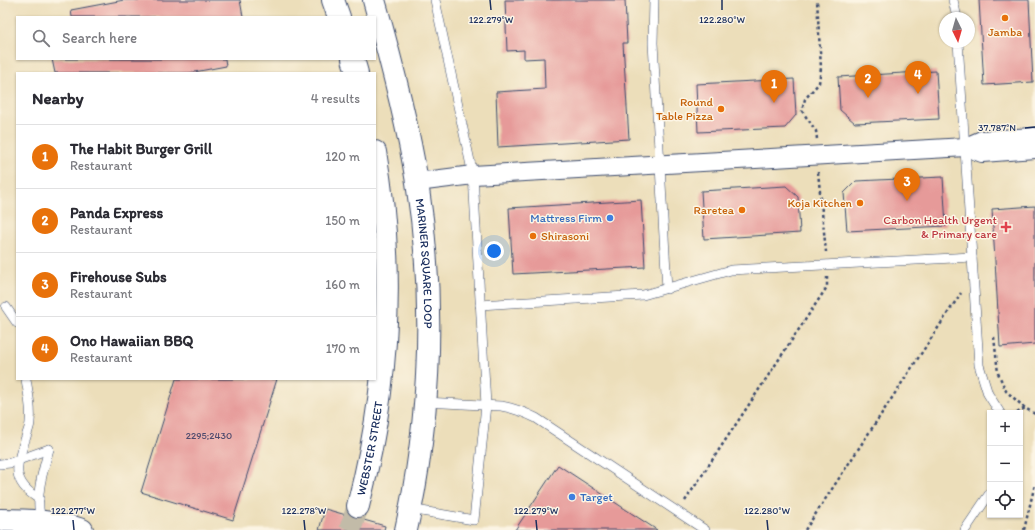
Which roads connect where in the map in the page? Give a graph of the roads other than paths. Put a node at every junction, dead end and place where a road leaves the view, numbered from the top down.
1 (333, 0) edge
2 (435, 0) edge
3 (654, 0) edge
4 (953, 0) edge
5 (376, 1) edge
6 (956, 12) edge
7 (339, 16) edge
8 (958, 48) edge
9 (353, 60) edge
10 (357, 72) edge
11 (1035, 137) edge
12 (966, 147) junction
13 (1035, 149) edge
14 (376, 160) edge
15 (660, 164) junction
16 (473, 175) junction
17 (417, 182) junction
18 (972, 257) junction
19 (667, 289) junction
20 (480, 305) junction
21 (6, 307) dead end
22 (16, 322) edge
23 (26, 380) edge
24 (425, 402) junction
25 (486, 406) junction
26 (998, 410) edge
27 (18, 460) junction
28 (0, 464) edge
29 (987, 497) edge
30 (39, 498) junction
31 (358, 506) tunnel mouth
32 (410, 509) junction
33 (0, 520) edge
34 (41, 522) junction
35 (82, 530) edge
36 (406, 530) edge
37 (705, 530) edge
38 (965, 530) edge

1 - 7 street
2 - 16 lane
3 - 15 lane
4 - 6 lane
5 - 17 street, MARINER SQUARE LOOP
8 - 12 lane
9 - 10 street
11 - 12 street
12 - 13 street
12 - 15 street
12 - 18 lane
14 - 31 street, WEBSTER STREET
15 - 16 street
15 - 19 lane
16 - 17 street
16 - 20 lane
17 - 24 street, MARINER SQUARE LOOP
18 - 19 lane
18 - 26 lane
19 - 20 lane
20 - 25 lane
21 - 22 lane
23 - 27 lane
24 - 25 lane
24 - 32 street, MARINER SQUARE LOOP
25 - 32 lane
25 - 37 lane
27 - 28 lane
27 - 30 lane
27 - 30 lane
29 - 38 lane
30 - 34 lane
32 - 36 street, MARINER SQUARE LOOP
33 - 34 street
34 - 35 street

